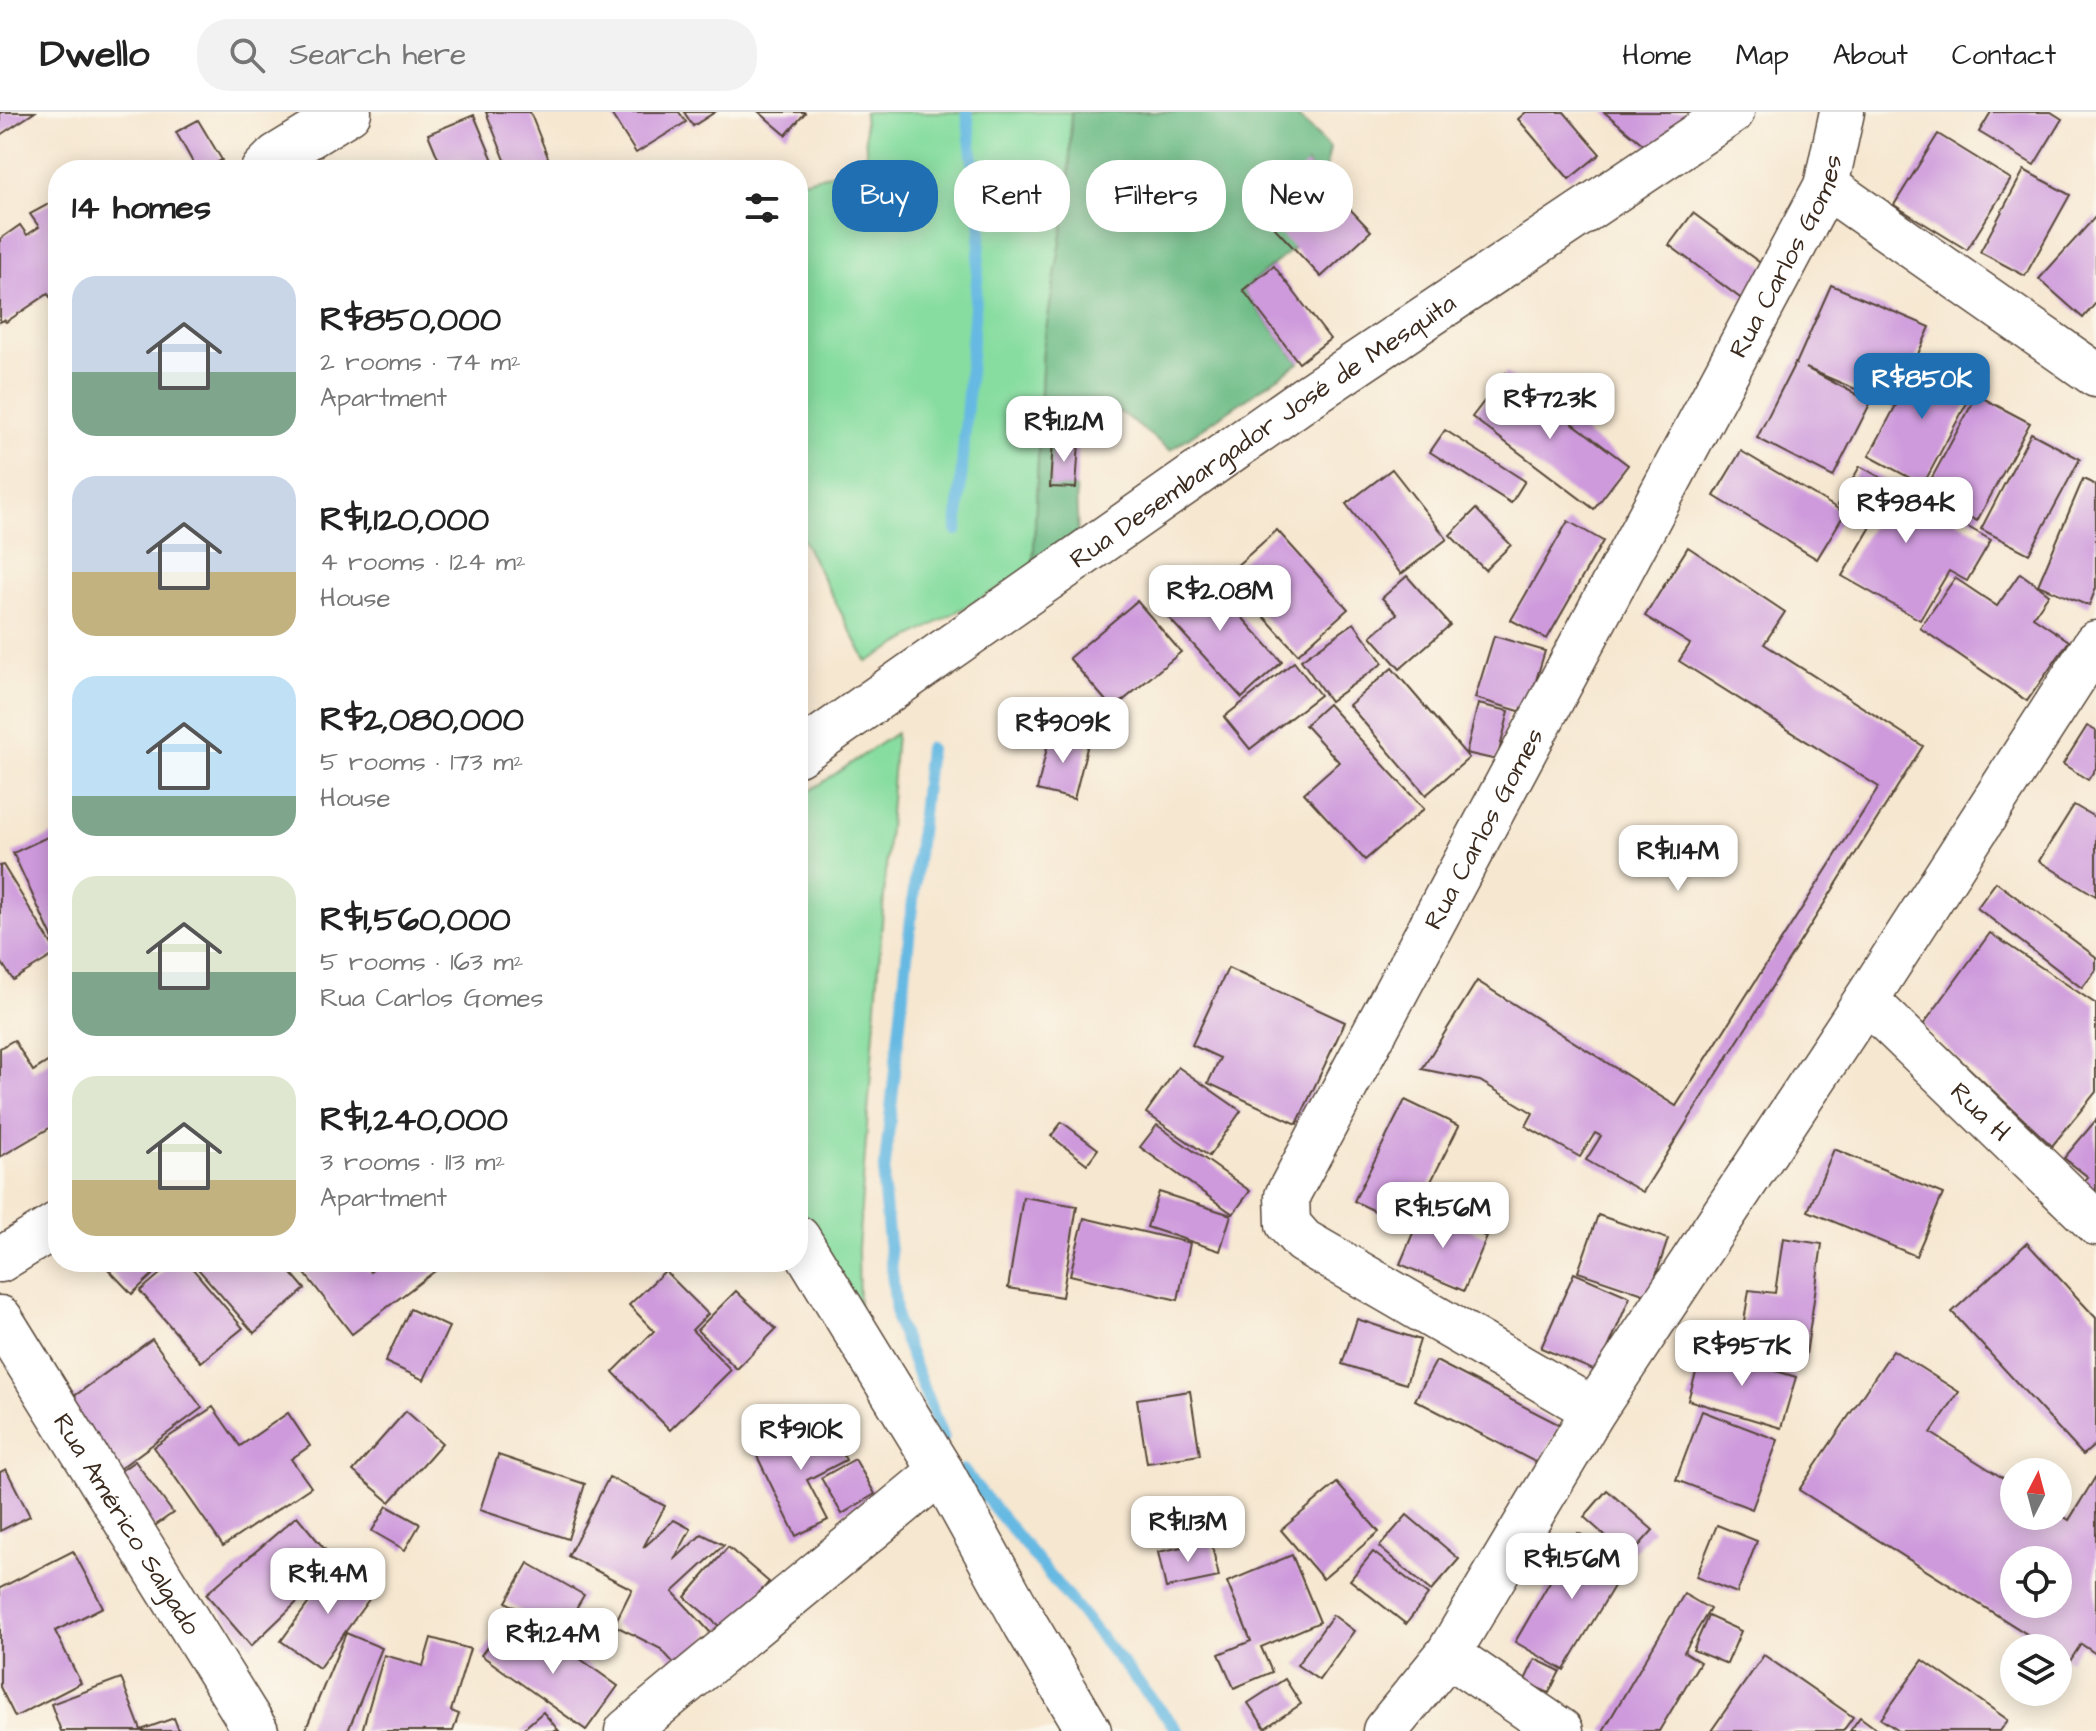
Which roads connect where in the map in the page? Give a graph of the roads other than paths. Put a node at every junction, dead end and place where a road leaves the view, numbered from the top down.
1 (349, 112) edge
2 (1732, 112) edge
3 (1842, 112) edge
4 (273, 160) edge
5 (1826, 186) junction
6 (2096, 375) edge
7 (2096, 643) edge
8 (808, 747) edge
9 (1866, 1000) junction
10 (2096, 1223) edge
11 (48, 1230) edge
12 (808, 1254) edge
13 (0, 1260) edge
14 (0, 1318) edge
15 (1594, 1410) junction
16 (941, 1471) junction
17 (1448, 1654) junction
18 (256, 1731) edge
19 (627, 1731) edge
20 (1089, 1731) edge
21 (1385, 1731) edge
22 (1561, 1731) edge

1 - 4 street
2 - 8 street, Rua Desembargador José de Mesquita
3 - 5 street, Rua Carlos Gomes
5 - 6 street
5 - 15 street, Rua Carlos Gomes
7 - 9 street
9 - 10 street, Rua H
9 - 15 street
11 - 13 street
12 - 16 street
14 - 18 street, Rua Américo Salgado
15 - 17 street
16 - 19 street
16 - 20 street
17 - 21 street
17 - 22 street

